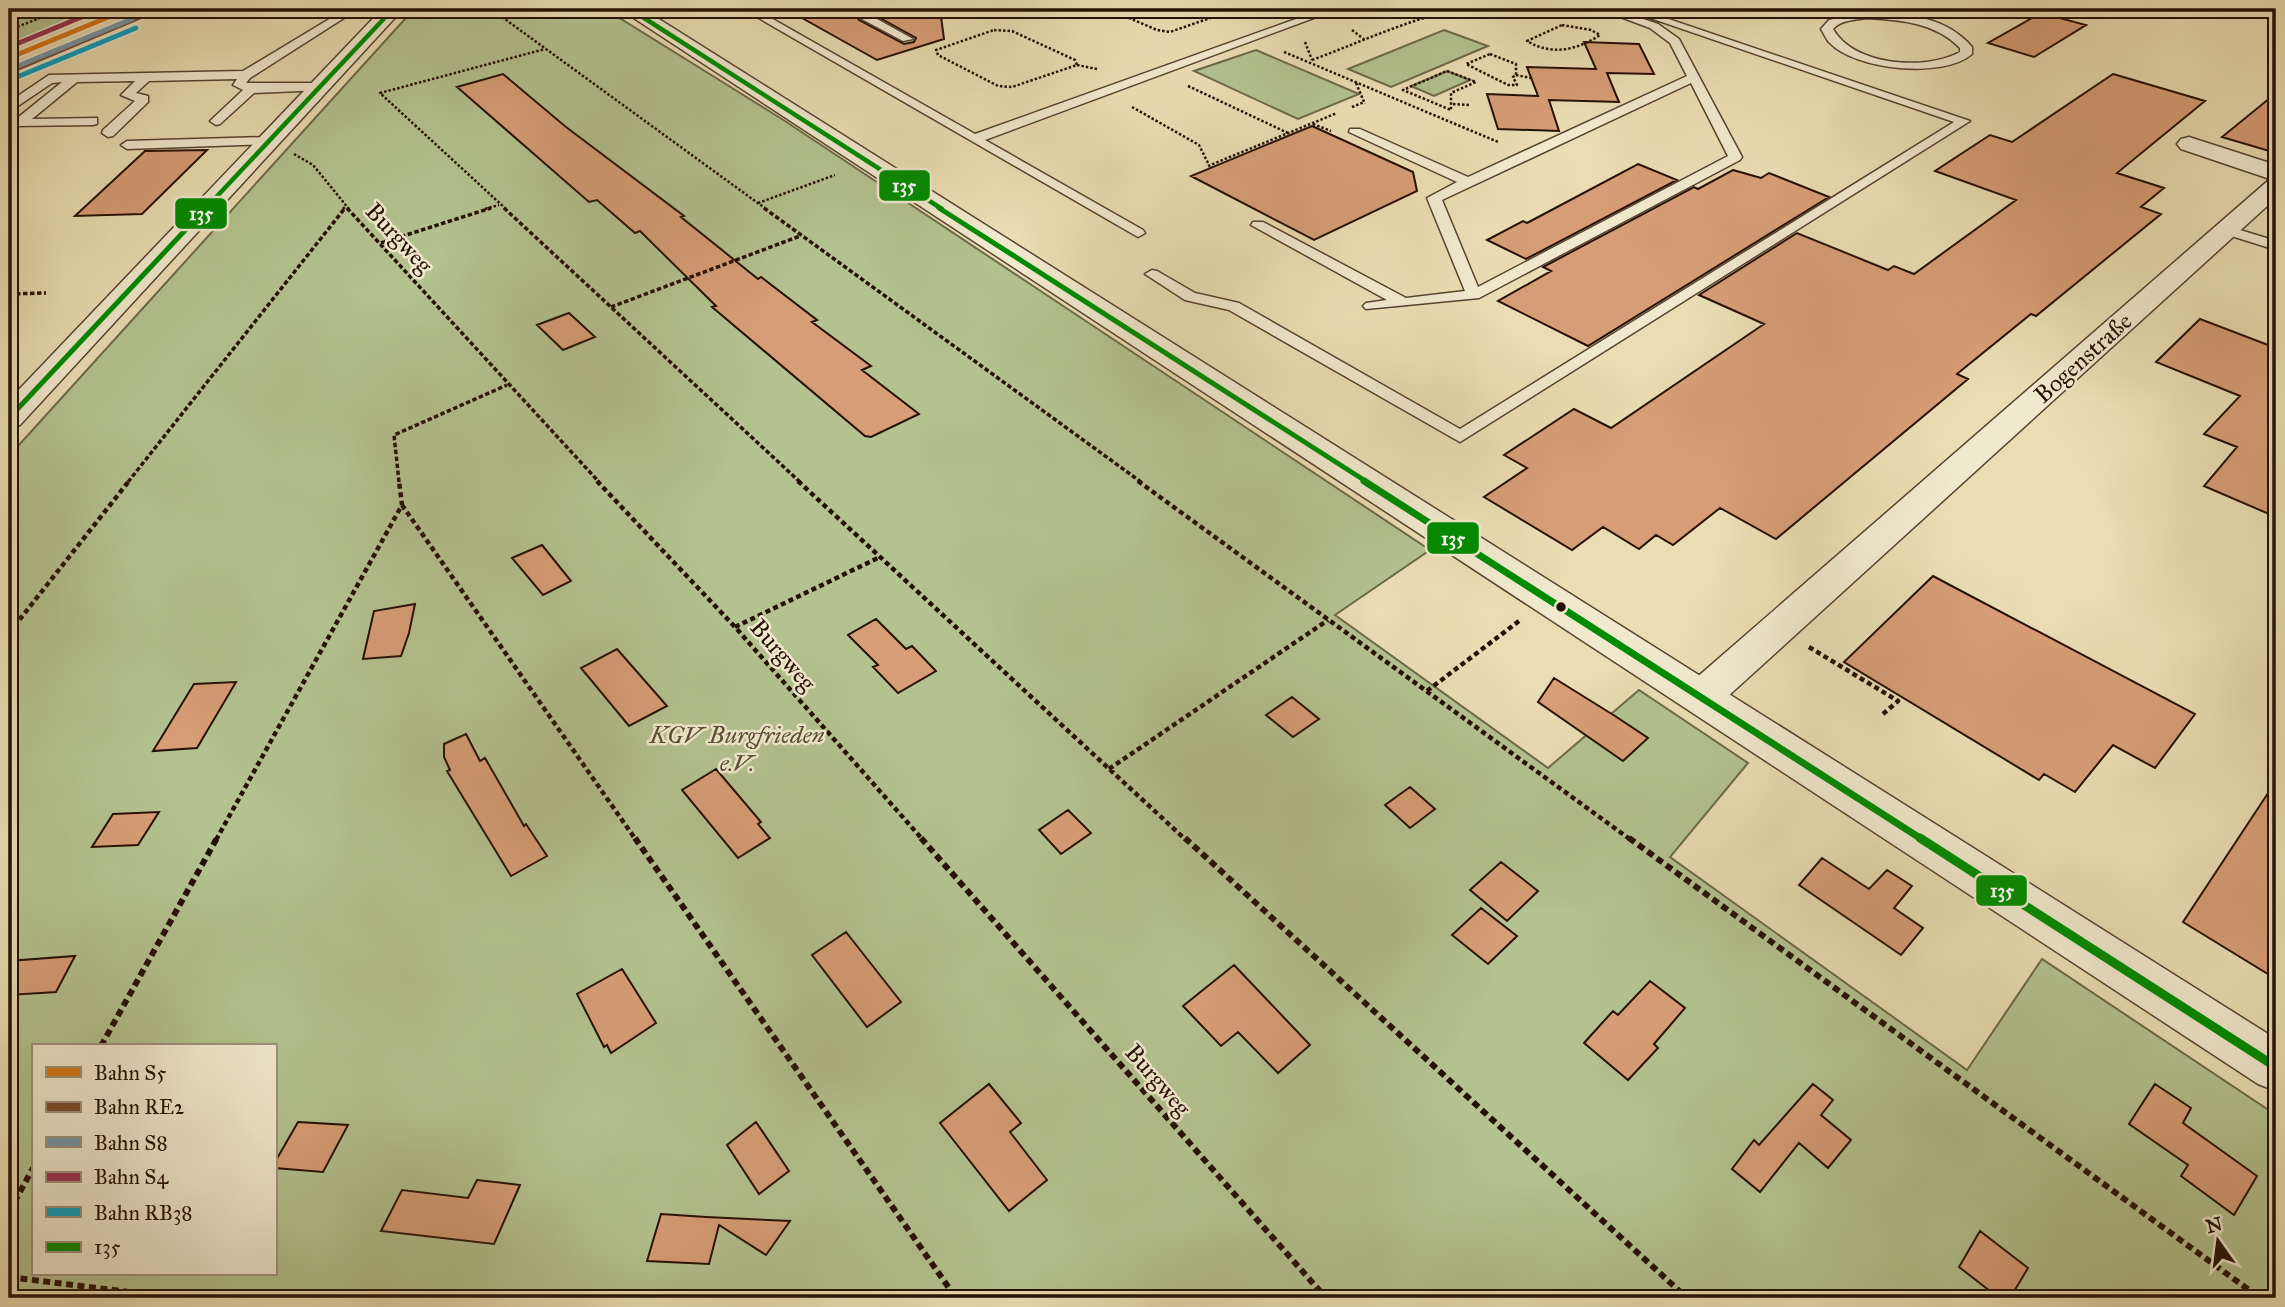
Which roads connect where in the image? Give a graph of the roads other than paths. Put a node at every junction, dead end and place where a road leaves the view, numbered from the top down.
1 (353, 9) edge
2 (393, 9) edge
3 (630, 9) edge
4 (748, 9) edge
5 (865, 9) edge
6 (1333, 9) edge
7 (1604, 9) edge
8 (1629, 9) edge
9 (1891, 12) edge
10 (907, 39) dead end
11 (246, 75) junction
12 (146, 77) junction
13 (1694, 77) junction
14 (75, 78) junction
15 (319, 87) junction
16 (251, 89) junction
17 (9, 108) edge
18 (93, 121) dead end
19 (216, 121) dead end
20 (1355, 132) dead end
21 (108, 133) dead end
22 (974, 139) junction
23 (2189, 144) dead end
24 (127, 145) dead end
25 (280, 147) junction
26 (2276, 173) edge
27 (1468, 182) junction
28 (2276, 185) edge
29 (1258, 225) dead end
30 (2228, 230) junction
31 (1138, 233) dead end
32 (2276, 246) edge
33 (1152, 274) dead end
34 (1474, 295) junction
35 (1403, 302) junction
36 (1371, 306) dead end
37 (9, 418) edge
38 (1701, 697) junction
39 (2276, 1067) edge

1 - 11 lane
2 - 15 street
3 - 38 street
4 - 22 lane
5 - 10 lane
6 - 22 lane
7 - 13 lane
8 - 33 lane
9 - 9 lane
11 - 12 lane
11 - 16 lane
12 - 14 lane
12 - 21 lane
13 - 27 lane
13 - 34 lane
14 - 17 lane
14 - 18 lane
15 - 16 lane
15 - 25 street
16 - 19 lane
20 - 27 lane
22 - 31 lane
23 - 26 street
24 - 25 lane
25 - 37 street
27 - 34 lane
28 - 30 street, Bogenstraße
29 - 35 lane
30 - 32 lane
30 - 38 street, Bogenstraße
34 - 35 lane
35 - 36 lane
38 - 39 street

